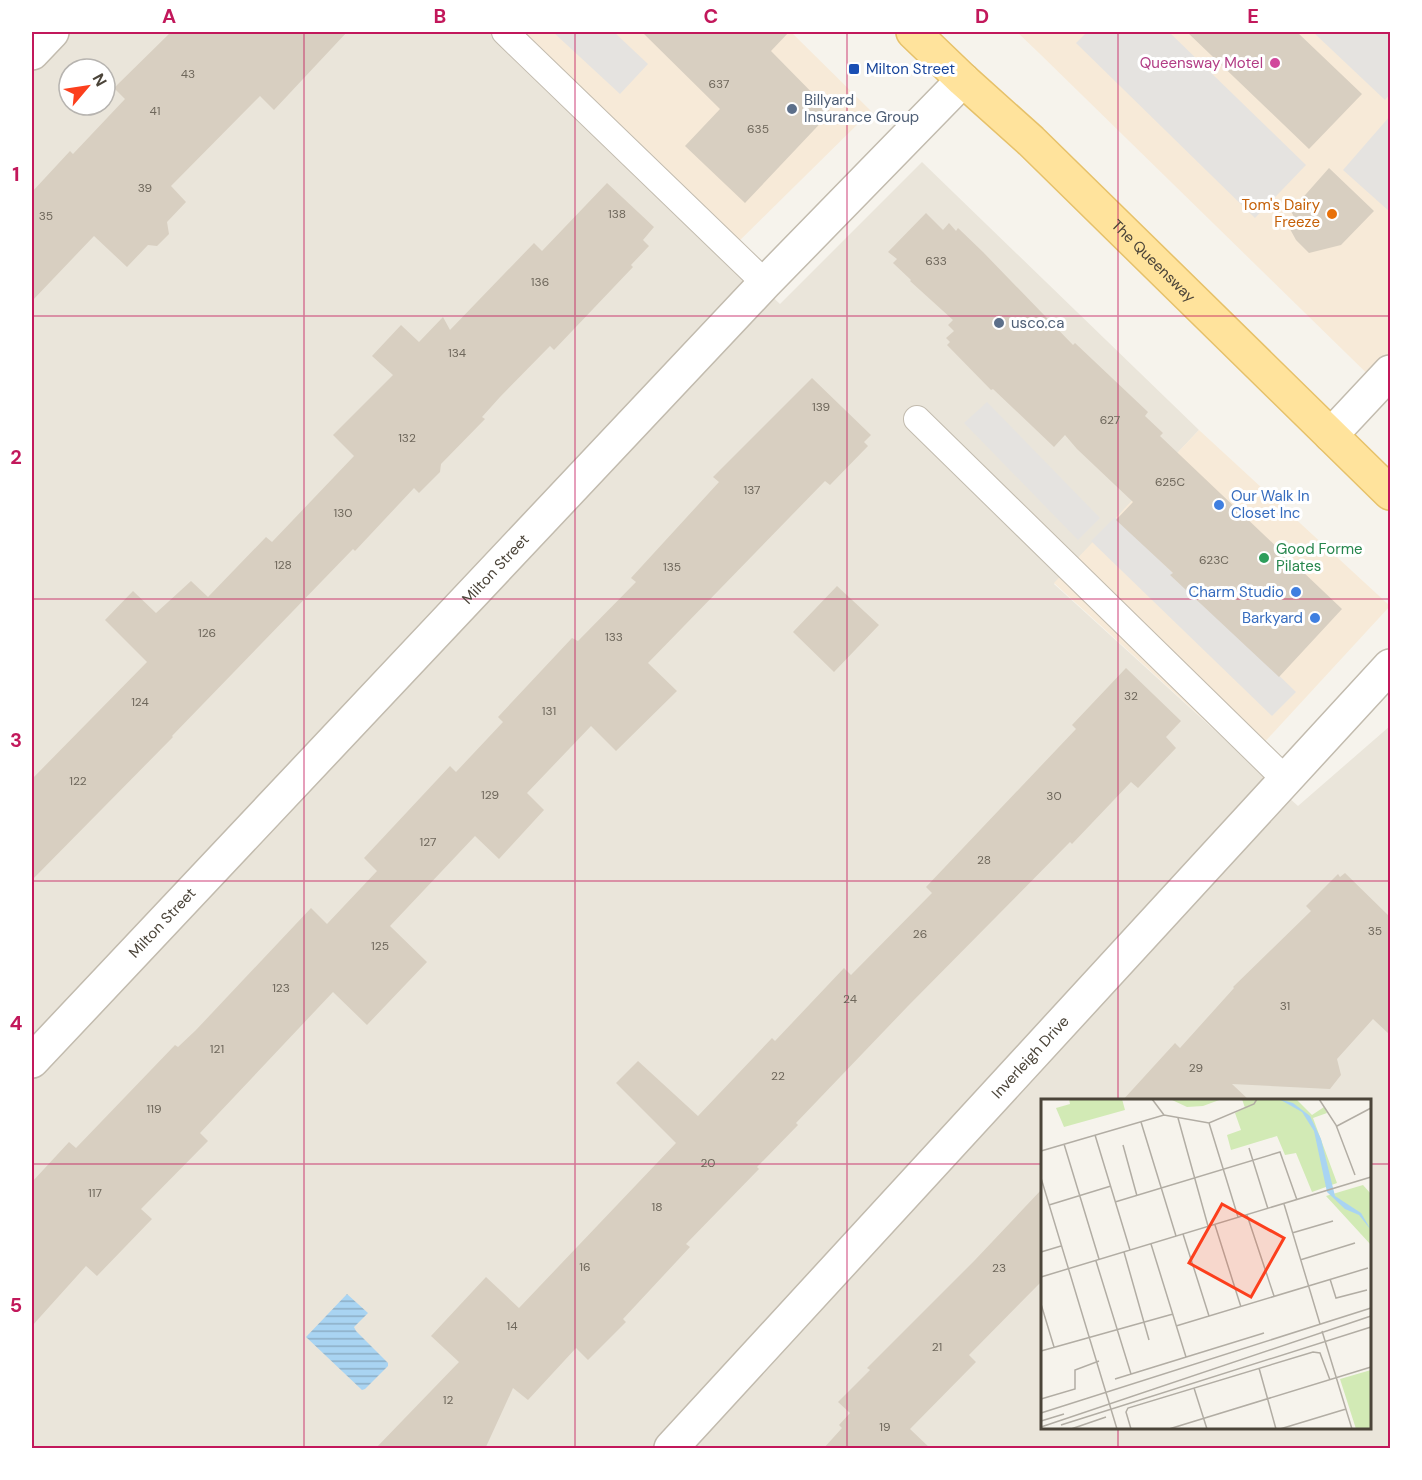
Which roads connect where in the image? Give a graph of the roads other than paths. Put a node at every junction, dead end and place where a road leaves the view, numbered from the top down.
1 (52, 32) edge
2 (505, 32) edge
3 (913, 32) edge
4 (32, 53) edge
5 (963, 80) junction
6 (765, 283) junction
7 (1390, 372) edge
8 (917, 419) dead end
9 (1331, 435) junction
10 (1390, 493) edge
11 (1390, 666) edge
12 (1287, 781) junction
13 (32, 1061) edge
14 (671, 1449) edge

1 - 4 street
2 - 6 lane
3 - 5 main road, The Queensway
5 - 6 street, Milton Street
5 - 9 main road, The Queensway
6 - 13 street, Milton Street
7 - 9 street
8 - 12 lane
9 - 10 main road, The Queensway
11 - 12 street, Inverleigh Drive
12 - 14 street, Inverleigh Drive

